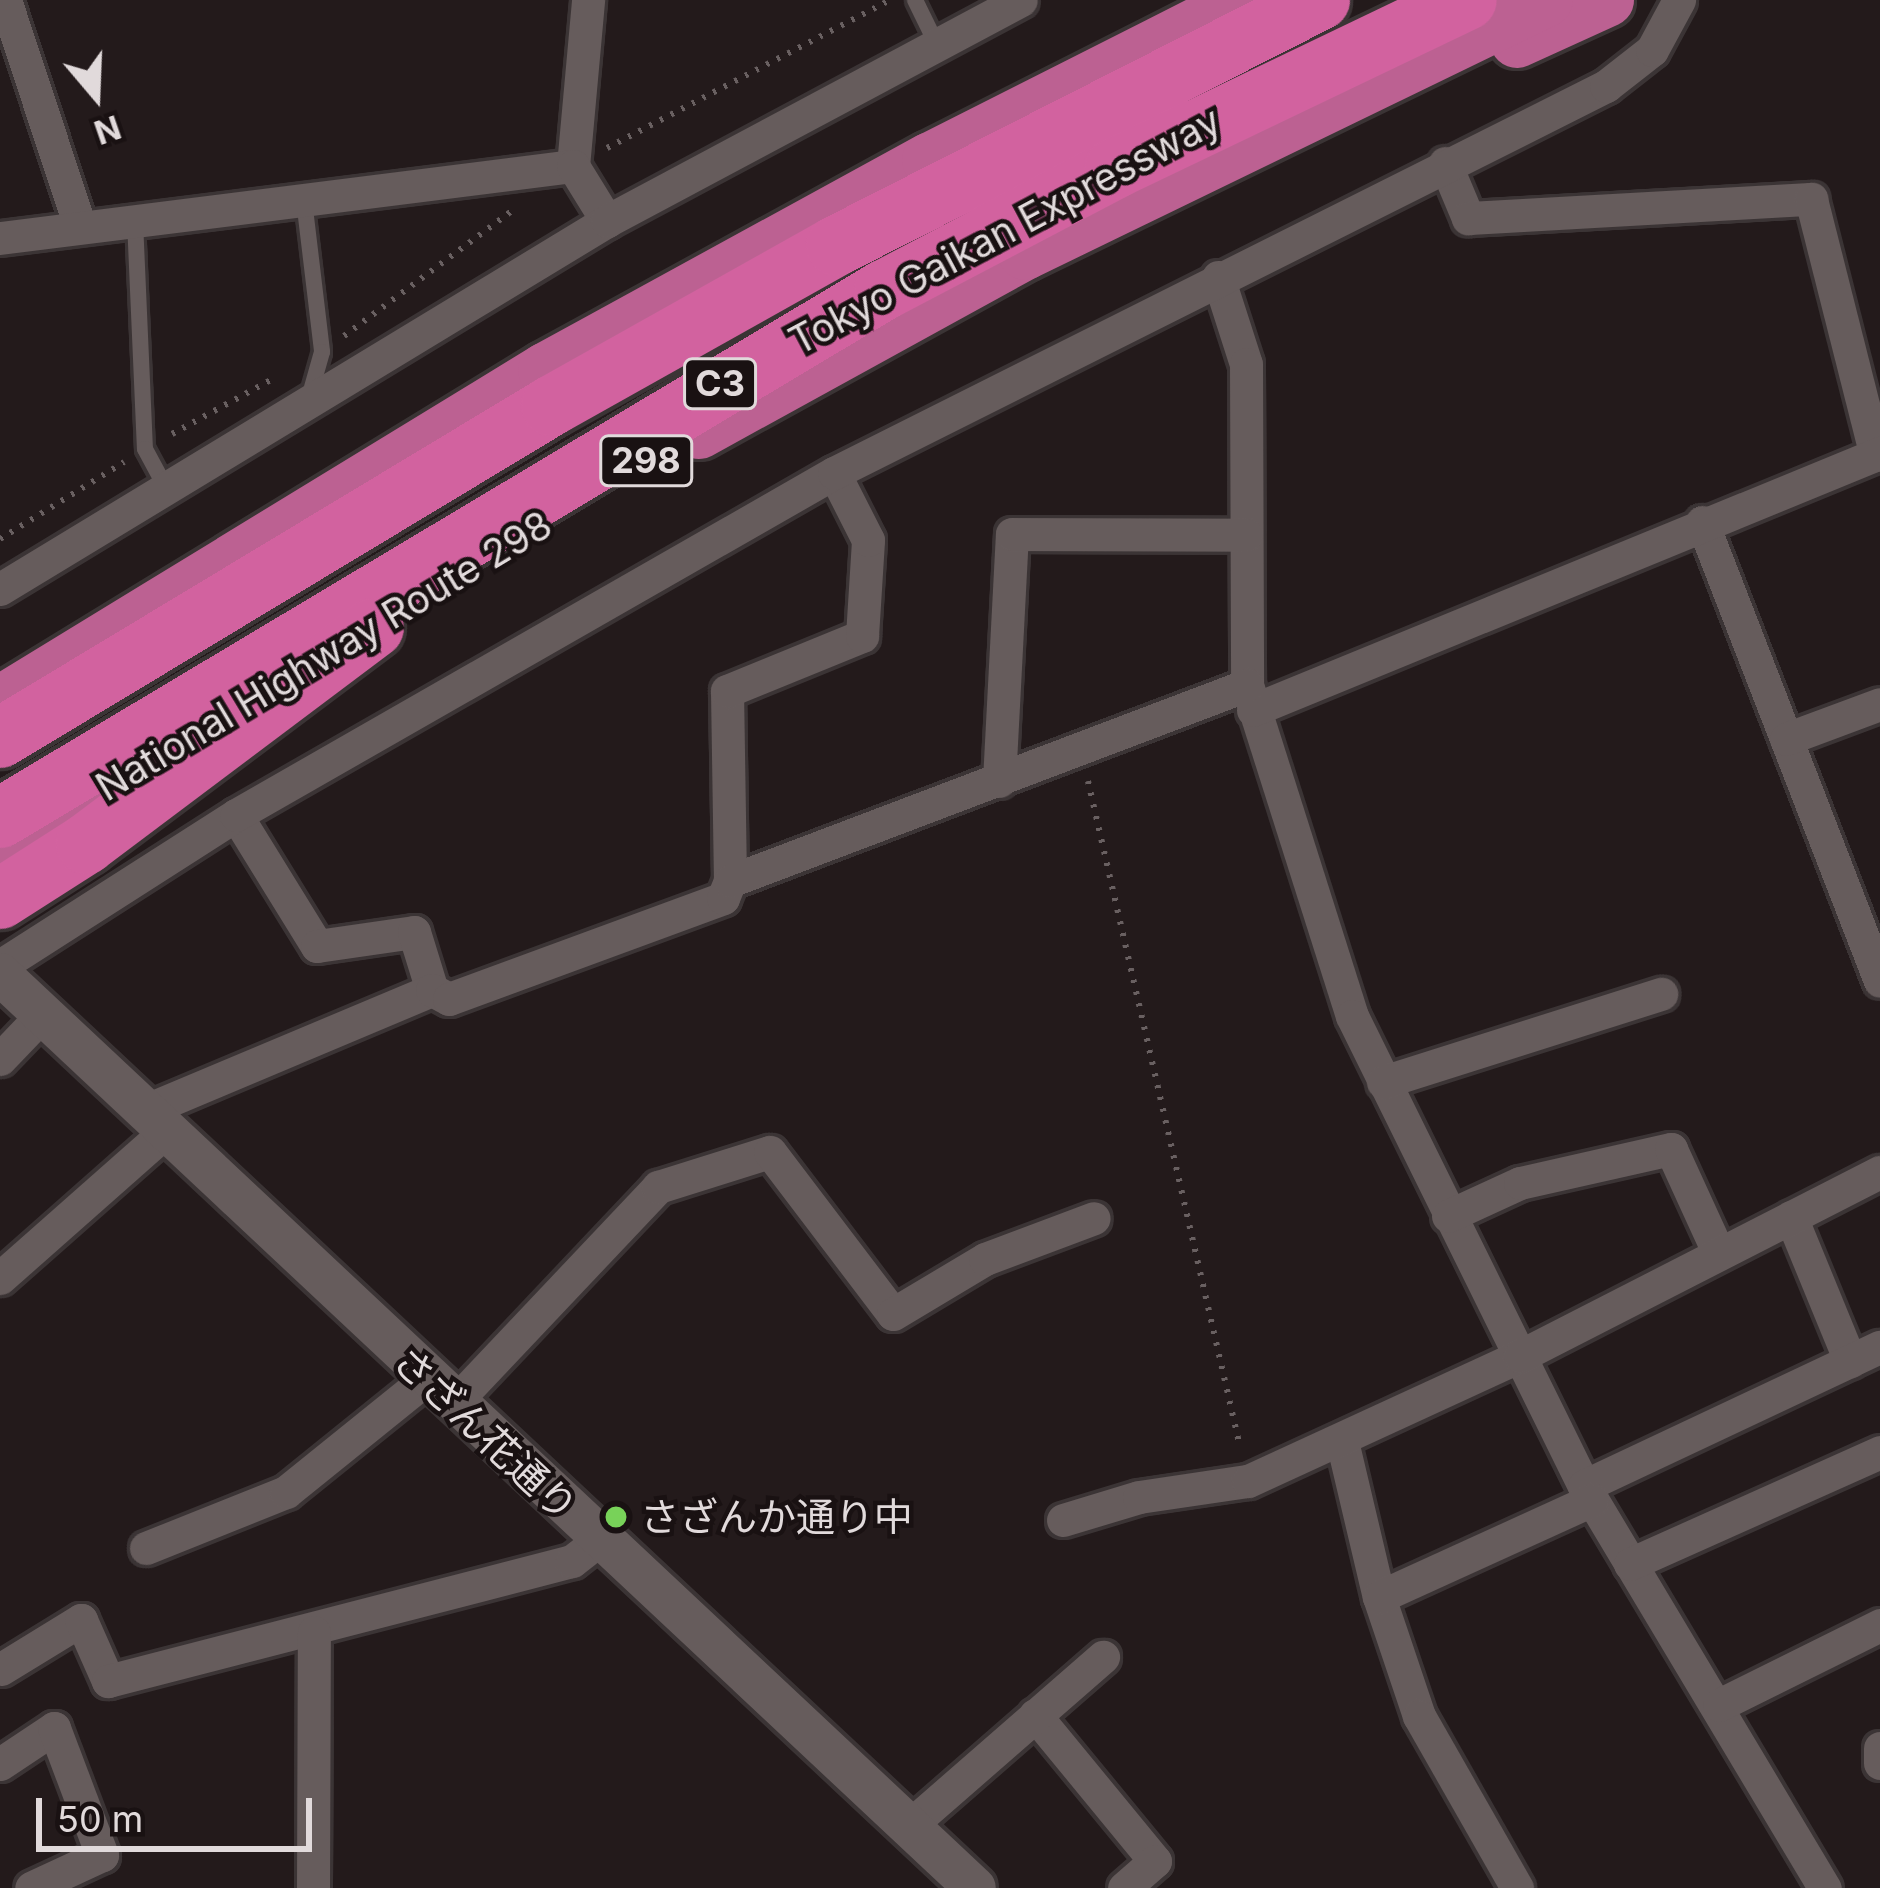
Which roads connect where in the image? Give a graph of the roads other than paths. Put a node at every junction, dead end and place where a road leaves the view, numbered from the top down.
1 (5, 0) edge
2 (588, 0) edge
3 (915, 0) edge
4 (1021, 0) edge
5 (1199, 0) edge
6 (1246, 0) edge
7 (1320, 0) edge
8 (1467, 0) edge
9 (1546, 0) edge
10 (1607, 0) edge
11 (1679, 0) edge
12 (935, 41) junction
13 (1445, 163) junction
14 (573, 166) junction
15 (304, 200) junction
16 (135, 220) junction
17 (607, 221) junction
18 (80, 227) junction
19 (0, 238) edge
20 (1218, 278) junction
21 (545, 370) junction
22 (307, 405) junction
23 (1878, 454) edge
24 (834, 473) junction
25 (605, 484) junction
26 (166, 488) junction
27 (1702, 522) junction
28 (1246, 536) junction
29 (0, 589) edge
30 (404, 605) junction
31 (1250, 698) junction
32 (0, 703) edge
33 (1880, 704) edge
34 (0, 738) edge
35 (1786, 739) junction
36 (999, 781) junction
37 (236, 814) junction
38 (0, 818) edge
39 (0, 854) edge
40 (730, 880) junction
41 (0, 899) edge
42 (0, 970) edge
43 (1880, 981) edge
44 (432, 990) junction
45 (1661, 994) dead end
46 (43, 1014) junction
47 (0, 1059) edge
48 (1383, 1082) junction
49 (154, 1122) junction
50 (1880, 1172) edge
51 (1448, 1216) junction
52 (1791, 1217) junction
53 (1094, 1218) dead end
54 (1719, 1254) junction
55 (0, 1278) edge
56 (1865, 1354) edge
57 (1520, 1356) junction
58 (439, 1392) junction
59 (1342, 1441) junction
60 (1880, 1452) edge
61 (1588, 1493) junction
62 (1063, 1520) dead end
63 (599, 1540) junction
64 (146, 1548) dead end
65 (1630, 1564) junction
66 (1379, 1597) junction
67 (1880, 1625) edge
68 (314, 1632) junction
69 (1102, 1657) dead end
70 (1, 1669) edge
71 (1719, 1705) junction
72 (1035, 1715) junction
73 (1880, 1748) edge
74 (1880, 1763) edge
75 (0, 1764) edge
76 (908, 1827) junction
77 (969, 1887) edge
78 (31, 1888) edge
79 (313, 1888) edge
80 (1124, 1888) edge
81 (1517, 1888) edge
82 (1825, 1888) edge

1 - 18 street
2 - 14 street
3 - 12 lane
4 - 12 street
5 - 21 highway
6 - 21 highway
7 - 34 highway, Tokyo Gaikan Expressway / C3
8 - 38 highway, Tokyo Gaikan Expressway / C3
9 - 25 highway, National Highway Route 298 / 298
10 - 25 highway
11 - 13 street
12 - 17 street
13 - 20 street
13 - 23 street
14 - 15 street
14 - 17 street
15 - 16 street
15 - 22 lane
16 - 18 street
16 - 26 lane
17 - 22 street
18 - 19 street
20 - 24 street
20 - 28 street
21 - 32 highway
22 - 26 street
23 - 27 street
24 - 37 street
24 - 40 street
25 - 30 highway, National Highway Route 298 / 298
26 - 29 street
27 - 31 street
27 - 35 street
28 - 31 street
28 - 36 street
30 - 39 highway, National Highway Route 298 / 298
30 - 41 highway
31 - 36 street
31 - 48 street
33 - 35 street
35 - 43 street
36 - 40 street
37 - 42 street
37 - 44 street
40 - 44 street
42 - 46 street, さざん花通り
44 - 49 street
45 - 48 street
46 - 47 street
46 - 49 street, さざん花通り
48 - 51 street
49 - 55 street
49 - 58 street, さざん花通り
50 - 52 street
51 - 54 street
51 - 57 street
52 - 54 street
52 - 56 street
53 - 58 street
54 - 57 street
56 - 61 street
57 - 59 street
57 - 61 street
58 - 63 street, さざん花通り
58 - 64 street
59 - 62 street
59 - 66 street
60 - 65 street
61 - 65 street
61 - 66 street
63 - 68 street
63 - 76 street, さざん花通り
65 - 71 street
66 - 81 street
67 - 71 street
68 - 70 street
68 - 79 street
69 - 72 street
71 - 82 street
72 - 76 street
72 - 80 street
73 - 74 street
75 - 78 street
76 - 77 street, さざん花通り

